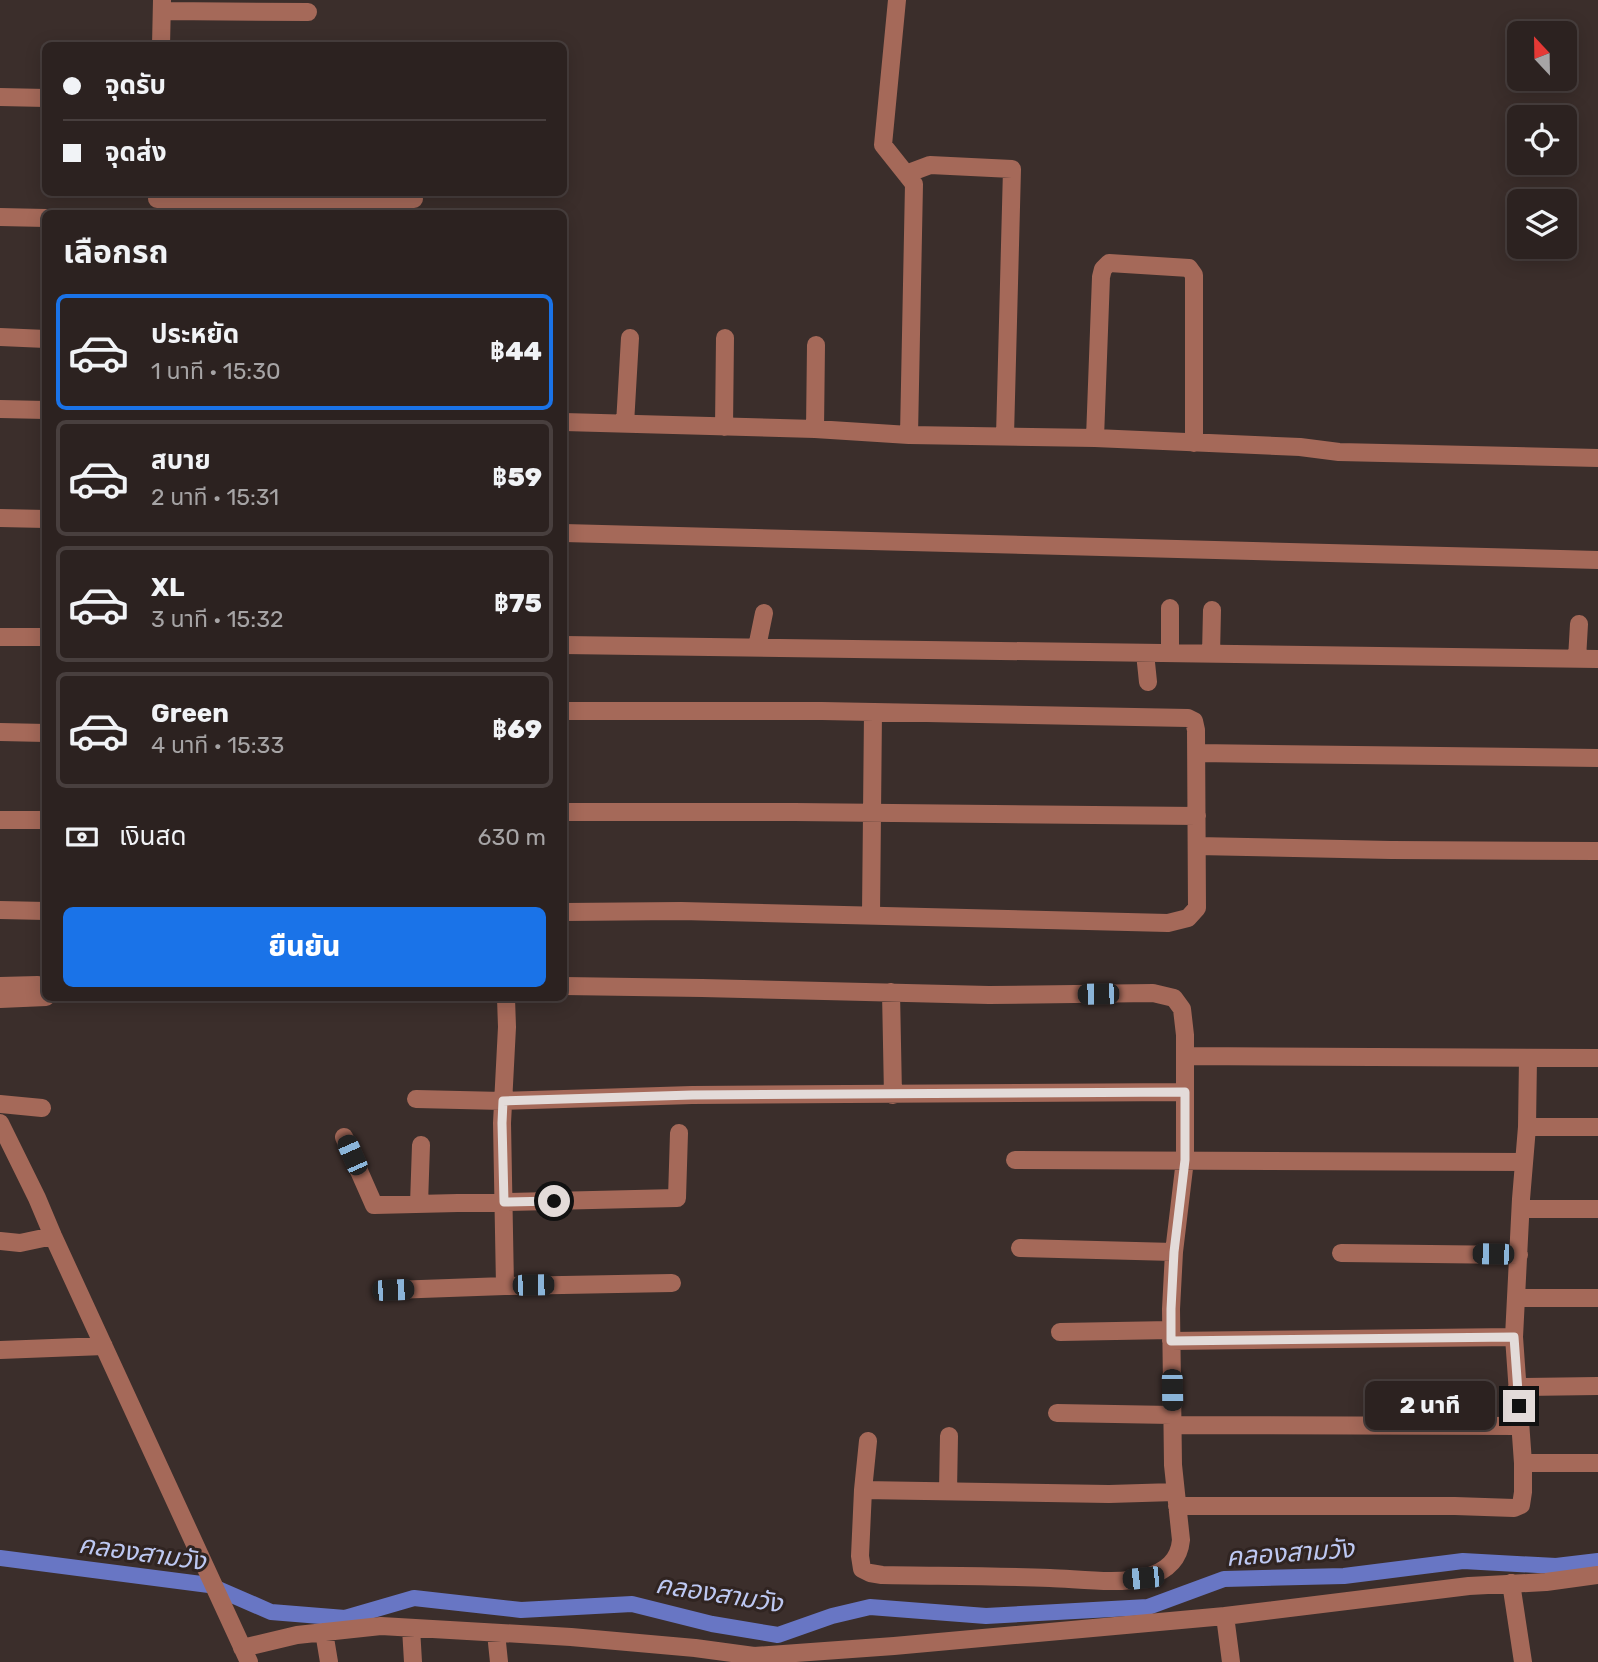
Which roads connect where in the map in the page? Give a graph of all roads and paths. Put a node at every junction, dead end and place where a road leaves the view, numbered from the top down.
1 (897, 0) edge
2 (162, 6) edge
3 (308, 12) dead end
4 (161, 42) edge
5 (0, 97) edge
6 (42, 98) edge
7 (906, 174) junction
8 (414, 199) dead end
9 (156, 202) edge
10 (0, 217) edge
11 (42, 218) edge
12 (0, 337) edge
13 (630, 338) dead end
14 (724, 338) dead end
15 (42, 339) edge
16 (816, 345) dead end
17 (0, 409) edge
18 (42, 410) edge
19 (567, 422) edge
20 (625, 424) junction
21 (724, 427) junction
22 (815, 429) junction
23 (909, 435) junction
24 (1005, 436) junction
25 (1095, 438) junction
26 (1194, 443) junction
27 (1598, 458) edge
28 (0, 518) edge
29 (42, 519) edge
30 (567, 533) edge
31 (1598, 560) edge
32 (1170, 608) dead end
33 (1212, 610) dead end
34 (764, 613) dead end
35 (1579, 624) dead end
36 (0, 637) edge
37 (42, 637) edge
38 (567, 645) edge
39 (757, 647) junction
40 (1145, 653) junction
41 (1170, 653) junction
42 (1211, 654) junction
43 (1577, 659) junction
44 (1598, 659) edge
45 (1148, 682) dead end
46 (567, 711) edge
47 (873, 712) junction
48 (0, 732) edge
49 (42, 733) edge
50 (1197, 753) junction
51 (1598, 758) edge
52 (567, 812) edge
53 (871, 813) junction
54 (1197, 816) junction
55 (0, 820) edge
56 (42, 820) edge
57 (1197, 846) junction
58 (1598, 850) edge
59 (0, 910) edge
60 (42, 911) edge
61 (567, 912) edge
62 (871, 915) junction
63 (42, 985) edge
64 (0, 986) edge
65 (567, 986) edge
66 (891, 992) junction
67 (42, 997) edge
68 (0, 999) edge
69 (507, 1001) edge
70 (1185, 1056) junction
71 (1528, 1058) junction
72 (1598, 1058) edge
73 (1185, 1092) junction
74 (893, 1095) junction
75 (416, 1099) dead end
76 (503, 1101) junction
77 (0, 1104) edge
78 (42, 1108) dead end
79 (0, 1123) edge
80 (1528, 1127) junction
81 (1598, 1127) edge
82 (679, 1133) dead end
83 (344, 1138) dead end
84 (421, 1145) dead end
85 (1015, 1160) dead end
86 (1185, 1160) junction
87 (1524, 1162) junction
88 (504, 1202) junction
89 (419, 1204) junction
90 (1521, 1209) junction
91 (1598, 1209) edge
92 (53, 1236) junction
93 (0, 1241) edge
94 (1020, 1248) dead end
95 (1174, 1252) junction
96 (1341, 1253) dead end
97 (1518, 1255) junction
98 (672, 1283) dead end
99 (505, 1286) junction
100 (393, 1290) dead end
101 (1516, 1298) junction
102 (1598, 1298) edge
103 (1060, 1332) dead end
104 (1171, 1335) junction
105 (1514, 1337) junction
106 (104, 1346) junction
107 (0, 1350) edge
108 (1598, 1386) edge
109 (1517, 1387) junction
110 (1057, 1413) dead end
111 (1172, 1420) junction
112 (1520, 1426) junction
113 (948, 1436) dead end
114 (869, 1441) dead end
115 (1523, 1463) junction
116 (1598, 1463) edge
117 (863, 1490) junction
118 (948, 1491) junction
119 (1176, 1499) junction
120 (1598, 1575) edge
121 (1511, 1583) junction
122 (1225, 1616) junction
123 (411, 1628) junction
124 (324, 1632) junction
125 (496, 1633) junction
126 (246, 1655) edge
127 (329, 1662) edge
128 (413, 1662) edge
129 (499, 1662) edge
130 (1231, 1662) edge
131 (1523, 1662) edge

1 - 7 street
2 - 3 street
2 - 4 street
5 - 6 street
7 - 23 street
7 - 24 street
8 - 9 street
10 - 11 street
12 - 15 street
13 - 20 street
14 - 21 street
16 - 22 street
17 - 18 street
19 - 20 street
20 - 21 street
21 - 22 street
22 - 23 street
23 - 24 street
24 - 25 street
25 - 26 street
25 - 26 street
26 - 27 street
28 - 29 street
30 - 31 street
32 - 41 street
33 - 42 street
34 - 39 street
35 - 43 street
36 - 37 street
38 - 39 street
39 - 40 street
40 - 41 street
40 - 45 street
41 - 42 street
42 - 43 street
43 - 44 street
46 - 47 street
47 - 50 street
47 - 53 street
48 - 49 street
50 - 51 street
50 - 54 street
52 - 53 street
53 - 54 street
53 - 62 street
54 - 57 street
55 - 56 street
57 - 58 street
57 - 62 street
59 - 60 street
61 - 62 street
63 - 64 street
65 - 66 street
66 - 70 street
66 - 74 street
67 - 68 street
69 - 76 street
70 - 71 street
70 - 73 street
71 - 72 street
71 - 80 street
73 - 74 street
73 - 86 street
74 - 76 street
75 - 76 street
76 - 88 street
77 - 78 street
79 - 92 street
80 - 81 street
80 - 87 street
82 - 88 street
83 - 89 street
84 - 89 street
85 - 86 street
86 - 87 street
86 - 95 street
87 - 90 street
88 - 89 street
88 - 99 street
90 - 91 street
90 - 97 street
92 - 93 street
92 - 106 street
94 - 95 street
95 - 104 street
96 - 97 street
97 - 101 street
98 - 99 street
99 - 100 street
101 - 102 street
101 - 105 street
103 - 104 street
104 - 105 street
104 - 111 street
105 - 109 street
106 - 107 street
106 - 126 street
108 - 109 street
109 - 112 street
110 - 111 street
111 - 112 street
111 - 119 street
112 - 115 street
113 - 118 street
114 - 117 street
115 - 116 street
115 - 119 street
117 - 118 street
117 - 119 street
118 - 119 street
120 - 121 street
121 - 122 street
121 - 131 street
122 - 125 street
122 - 130 street
123 - 124 street
123 - 125 street
123 - 128 street
124 - 126 street
124 - 127 street
125 - 129 street

